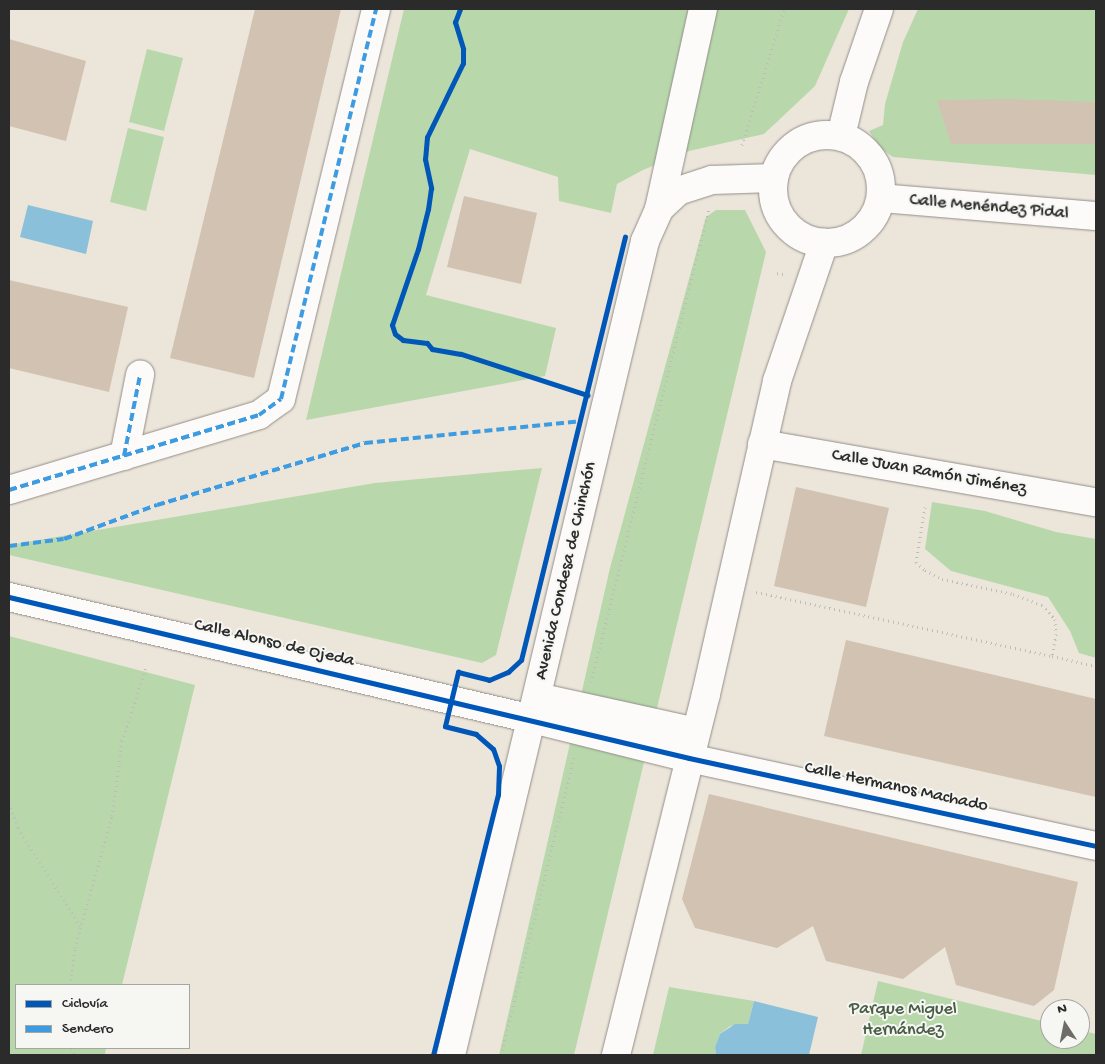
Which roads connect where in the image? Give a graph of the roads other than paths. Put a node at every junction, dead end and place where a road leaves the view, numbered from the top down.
1 (376, 9) edge
2 (703, 9) edge
3 (879, 9) edge
4 (841, 136) junction
5 (774, 178) junction
6 (881, 198) junction
7 (658, 209) junction
8 (1096, 216) edge
9 (824, 243) junction
10 (140, 376) dead end
11 (762, 444) junction
12 (124, 456) junction
13 (9, 490) edge
14 (1096, 502) edge
15 (9, 597) edge
16 (535, 708) junction
17 (693, 745) junction
18 (1096, 846) edge
19 (451, 1055) edge
20 (616, 1055) edge

1 - 12 street
2 - 7 street
3 - 4 street
4 - 5 street
4 - 6 street
5 - 7 street, Avenida Condesa de Chinchón
5 - 9 street
6 - 8 street, Calle Menéndez Pidal
6 - 9 street
7 - 16 street, Avenida Condesa de Chinchón
9 - 11 street
10 - 12 street
11 - 14 street, Calle Juan Ramón Jiménez
11 - 17 street
12 - 13 street
15 - 16 street, Calle Alonso de Ojeda
16 - 17 street
16 - 17 street
16 - 19 street, Avenida Condesa de Chinchón
17 - 18 street, Calle Hermanos Machado
17 - 20 street

